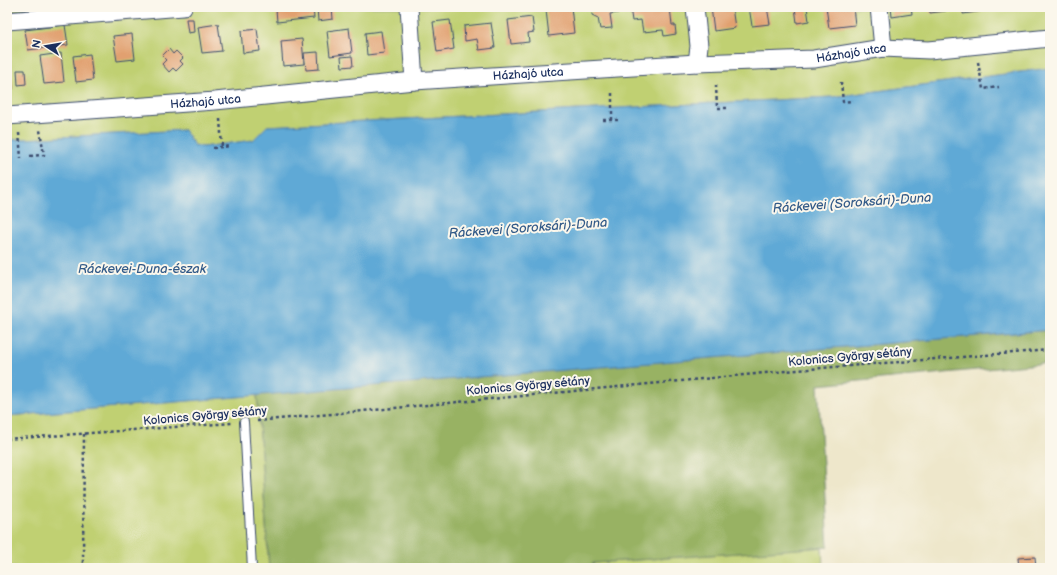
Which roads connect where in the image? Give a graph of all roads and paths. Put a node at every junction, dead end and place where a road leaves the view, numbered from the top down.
1 (183, 7) edge
2 (409, 7) edge
3 (695, 7) edge
4 (880, 7) edge
5 (7, 21) edge
6 (1050, 38) edge
7 (883, 48) junction
8 (978, 60) dead end
9 (697, 63) junction
10 (414, 81) junction
11 (841, 82) dead end
12 (716, 85) dead end
13 (999, 87) dead end
14 (612, 93) dead end
15 (852, 101) dead end
16 (729, 108) dead end
17 (7, 116) edge
18 (220, 119) dead end
19 (603, 120) dead end
20 (612, 120) junction
21 (620, 120) dead end
22 (39, 124) dead end
23 (19, 131) dead end
24 (231, 146) dead end
25 (222, 147) junction
26 (213, 148) dead end
27 (30, 156) dead end
28 (21, 158) dead end
29 (1050, 350) edge
30 (244, 422) junction
31 (84, 434) junction
32 (7, 439) edge
33 (80, 568) edge
34 (252, 568) edge

1 - 5 street
2 - 10 street
3 - 9 street
4 - 7 street
6 - 7 street, Házhajó utca
7 - 9 street, Házhajó utca
8 - 13 path
9 - 10 street, Házhajó utca
10 - 17 street, Házhajó utca
11 - 15 path
12 - 16 path
14 - 20 path
18 - 25 path
19 - 20 path
20 - 21 path
22 - 27 path
23 - 28 path
24 - 25 path
25 - 26 path
29 - 30 path, Kolonics György sétány
30 - 31 path, Kolonics György sétány
30 - 34 lane
31 - 32 path, Kolonics György sétány
31 - 33 path

